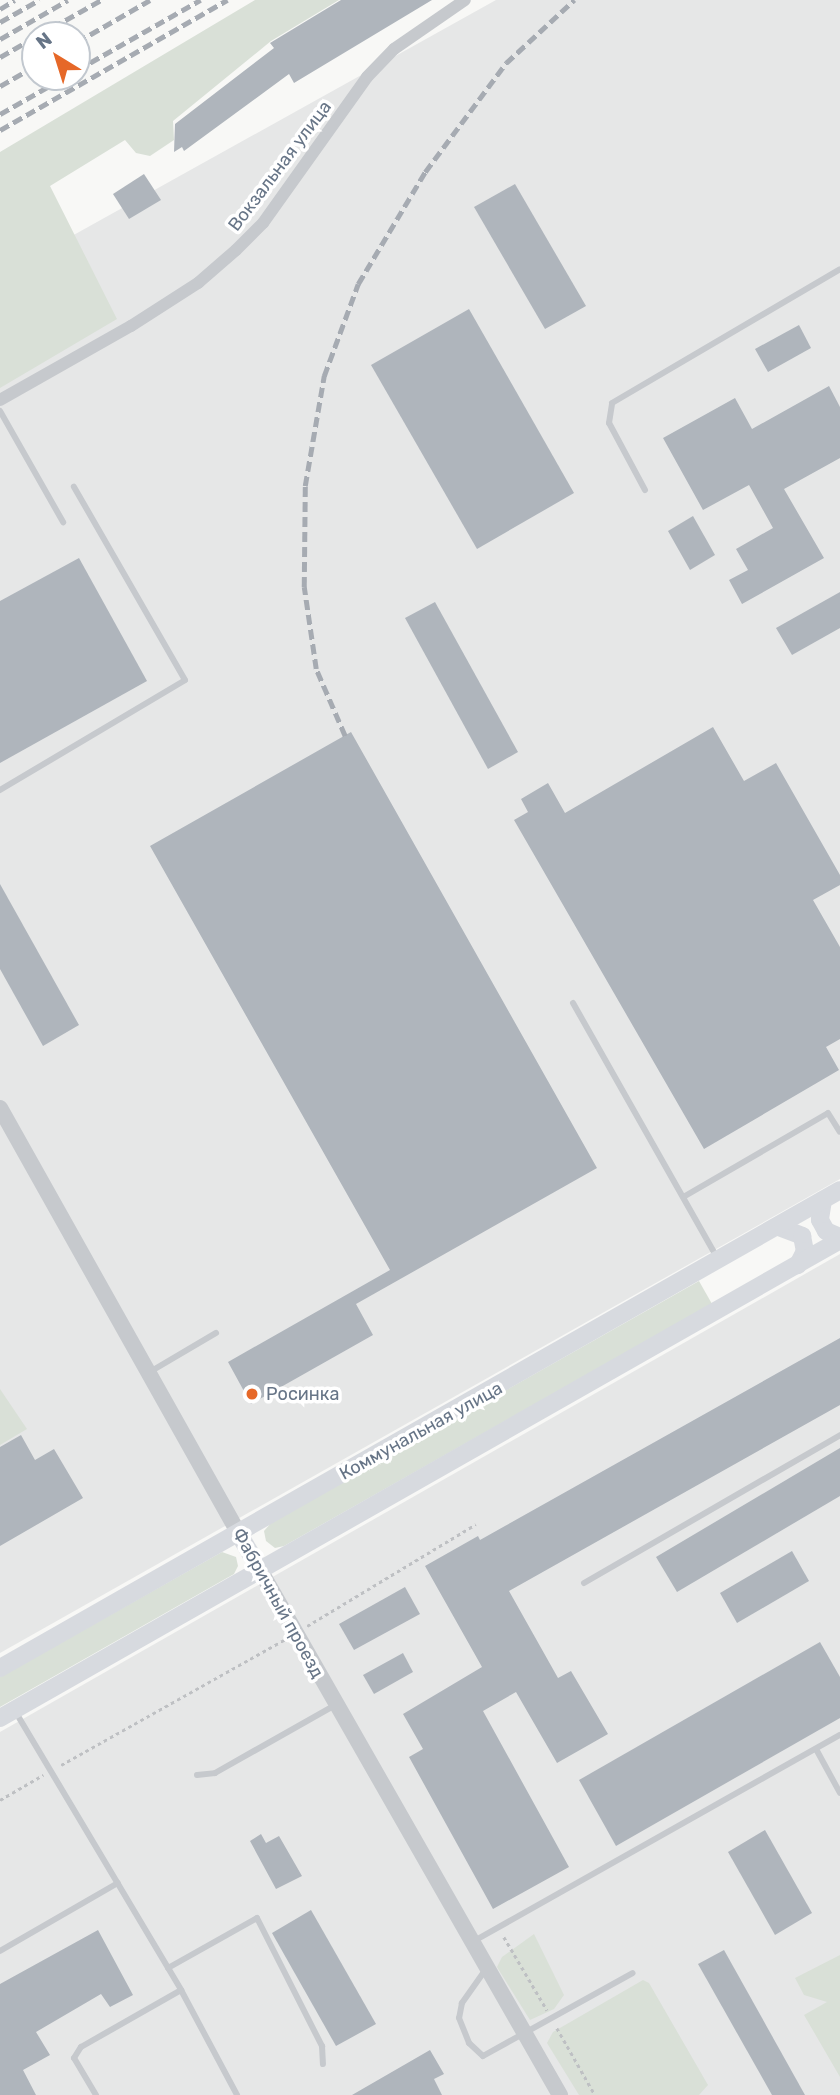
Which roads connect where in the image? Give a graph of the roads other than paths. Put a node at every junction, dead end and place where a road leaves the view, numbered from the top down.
1 (464, 0) edge
2 (840, 269) edge
3 (0, 400) edge
4 (0, 411) edge
5 (74, 487) dead end
6 (645, 490) dead end
7 (63, 522) dead end
8 (0, 790) edge
9 (573, 1003) dead end
10 (2, 1116) edge
11 (840, 1132) edge
12 (840, 1190) edge
13 (685, 1196) junction
14 (823, 1200) junction
15 (779, 1227) junction
16 (840, 1238) edge
17 (719, 1261) junction
18 (798, 1265) junction
19 (216, 1333) dead end
20 (148, 1373) junction
21 (840, 1435) edge
22 (239, 1534) junction
23 (260, 1570) junction
24 (583, 1583) dead end
25 (0, 1668) edge
26 (335, 1705) junction
27 (7, 1714) edge
28 (840, 1735) edge
29 (816, 1749) junction
30 (197, 1775) dead end
31 (840, 1793) edge
32 (118, 1883) junction
33 (472, 1942) junction
34 (0, 1951) edge
35 (168, 1968) junction
36 (487, 1969) junction
37 (633, 1973) dead end
38 (181, 1990) junction
39 (526, 2036) junction
40 (323, 2064) dead end
41 (233, 2094) edge
42 (96, 2095) edge
43 (560, 2095) edge

1 - 3 street, Вокзальная улица
2 - 6 lane
4 - 7 lane
5 - 8 lane
9 - 13 lane
10 - 20 street, Фабричный проезд
11 - 13 lane
12 - 14 main road, Коммунальная улица
13 - 17 lane
14 - 15 main road, Коммунальная улица
14 - 16 main road
15 - 17 main road, Коммунальная улица
15 - 18 main road
16 - 18 main road
17 - 22 main road, Коммунальная улица
18 - 23 main road
19 - 20 lane
20 - 22 street, Фабричный проезд
21 - 24 lane
22 - 23 main road, Фабричный проезд
22 - 25 main road, Коммунальная улица
23 - 26 street, Фабричный проезд
23 - 27 main road
26 - 30 lane
26 - 33 street, Фабричный проезд
27 - 32 lane
28 - 29 lane
29 - 31 lane
29 - 33 lane
32 - 34 lane
32 - 35 lane
33 - 36 street, Фабричный проезд
35 - 38 lane
35 - 40 lane
36 - 39 street, Фабричный проезд
36 - 39 lane
37 - 39 lane
38 - 41 lane
38 - 42 lane
39 - 43 street, Фабричный проезд

